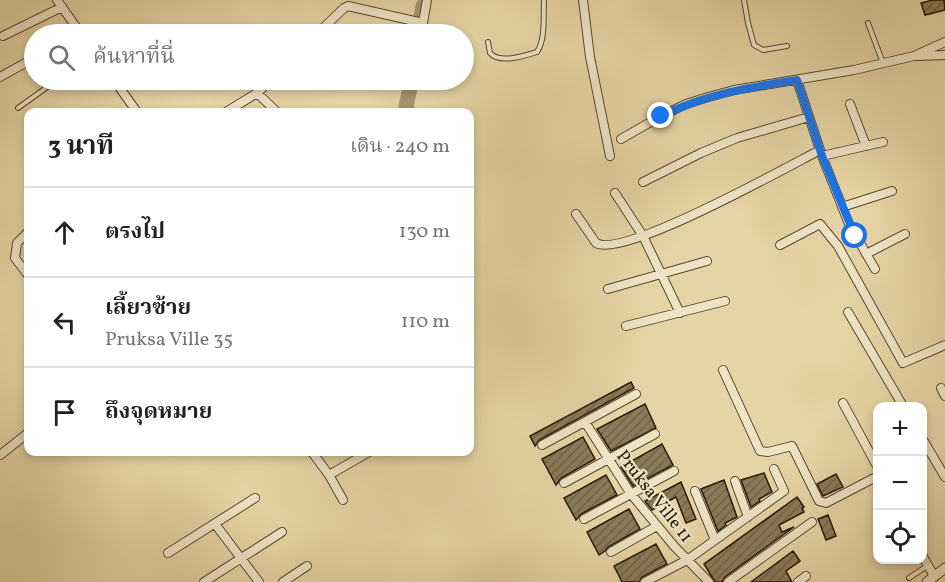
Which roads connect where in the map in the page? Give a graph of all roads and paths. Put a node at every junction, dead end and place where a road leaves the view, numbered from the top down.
1 (427, 0) edge
2 (544, 0) edge
3 (583, 0) edge
4 (744, 0) edge
5 (59, 4) edge
6 (419, 22) joint
7 (868, 23) dead end
8 (74, 24) edge
9 (327, 24) edge
10 (3, 36) dead end
11 (488, 42) dead end
12 (945, 42) edge
13 (787, 46) dead end
14 (945, 55) edge
15 (914, 56) junction
16 (882, 63) junction
17 (24, 64) edge
18 (0, 77) edge
19 (797, 80) junction
20 (43, 90) edge
21 (121, 90) edge
22 (260, 90) edge
23 (257, 93) junction
24 (850, 104) dead end
25 (18, 108) dead end
26 (134, 108) edge
27 (233, 108) edge
28 (273, 108) edge
29 (809, 117) junction
30 (621, 139) dead end
31 (883, 142) dead end
32 (866, 146) junction
33 (821, 153) junction
34 (610, 156) dead end
35 (643, 182) dead end
36 (892, 191) dead end
37 (615, 193) dead end
38 (842, 207) junction
39 (576, 214) dead end
40 (905, 234) dead end
41 (24, 236) edge
42 (643, 236) junction
43 (780, 245) dead end
44 (866, 254) junction
45 (707, 261) dead end
46 (875, 269) dead end
47 (24, 270) edge
48 (661, 274) junction
49 (608, 289) dead end
50 (725, 301) dead end
51 (848, 312) dead end
52 (680, 313) junction
53 (626, 326) dead end
54 (945, 345) edge
55 (723, 370) dead end
56 (636, 394) dead end
57 (901, 402) edge
58 (843, 403) dead end
59 (585, 422) junction
60 (655, 434) dead end
61 (24, 436) edge
62 (543, 445) dead end
63 (927, 446) edge
64 (0, 455) edge
65 (315, 456) edge
66 (362, 456) edge
67 (607, 459) junction
68 (873, 459) edge
69 (774, 469) dead end
70 (674, 471) dead end
71 (329, 475) junction
72 (945, 477) edge
73 (873, 479) edge
74 (735, 481) dead end
75 (564, 483) dead end
76 (695, 491) dead end
77 (631, 495) junction
78 (255, 498) dead end
79 (343, 500) dead end
80 (748, 517) junction
81 (584, 519) dead end
82 (812, 522) dead end
83 (215, 524) junction
84 (657, 526) junction
85 (282, 532) dead end
86 (715, 540) junction
87 (611, 552) dead end
88 (168, 553) dead end
89 (240, 558) junction
90 (687, 560) junction
91 (307, 566) dead end
92 (928, 566) joint
93 (945, 568) edge
94 (806, 576) dead end
95 (909, 578) dead end
96 (931, 579) edge
97 (204, 582) edge
98 (259, 582) edge
99 (283, 582) edge
100 (645, 582) edge
101 (709, 582) edge
102 (728, 582) edge
103 (798, 582) edge

1 - 6 street
2 - 11 lane
3 - 34 street
4 - 13 lane
5 - 8 street
5 - 10 street
6 - 9 street
7 - 16 lane
12 - 15 street
14 - 15 street
15 - 16 street
16 - 19 street
17 - 18 street
19 - 29 street
19 - 30 street
20 - 25 lane
21 - 26 street
22 - 23 street
23 - 27 street
23 - 28 street
24 - 32 street
29 - 33 street
29 - 35 street
31 - 32 street
32 - 33 street
33 - 38 street
33 - 42 street
36 - 38 street
37 - 42 street
38 - 44 street
39 - 42 street
40 - 44 street
41 - 47 street
42 - 48 street
43 - 54 street
44 - 46 street
45 - 48 street
48 - 49 street
48 - 52 street
50 - 52 street
51 - 57 street
52 - 53 street
55 - 73 street
56 - 59 street
58 - 68 street
59 - 62 street
59 - 67 street, Pruksa Ville 11
60 - 67 street
61 - 64 street
63 - 72 street
65 - 71 street
66 - 71 street
67 - 75 street
67 - 77 street, Pruksa Ville 11
69 - 80 street
70 - 77 street
71 - 79 street
74 - 80 street
76 - 86 street
77 - 81 street
77 - 84 street, Pruksa Ville 11
78 - 83 street
80 - 86 street
82 - 102 street
83 - 88 street
83 - 89 street
84 - 87 street
84 - 90 street, Pruksa Ville 11
85 - 89 street
86 - 90 street
89 - 97 street
89 - 98 street
90 - 100 street
90 - 101 street, Pruksa Ville 11
91 - 99 street
92 - 95 lane
92 - 96 street
93 - 96 street
94 - 103 street

